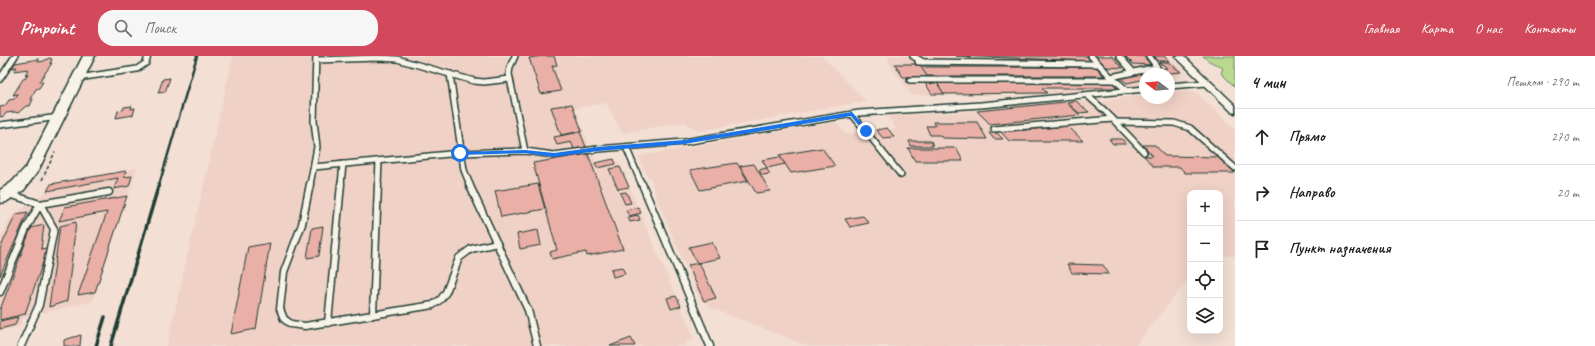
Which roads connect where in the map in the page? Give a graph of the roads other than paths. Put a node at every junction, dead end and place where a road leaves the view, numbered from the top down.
1 (15, 56) edge
2 (89, 56) edge
3 (148, 56) edge
4 (515, 56) edge
5 (913, 56) edge
6 (1091, 56) edge
7 (1119, 56) edge
8 (1149, 56) edge
9 (1178, 56) edge
10 (316, 58) edge
11 (918, 62) dead end
12 (924, 62) junction
13 (1098, 64) junction
14 (1134, 72) junction
15 (450, 74) junction
16 (78, 78) junction
17 (1113, 78) junction
18 (0, 79) edge
19 (510, 79) junction
20 (910, 80) dead end
21 (1207, 83) junction
22 (1175, 86) edge
23 (1139, 90) edge
24 (1128, 91) junction
25 (1088, 96) junction
26 (1235, 110) edge
27 (852, 114) junction
28 (59, 117) junction
29 (1115, 121) junction
30 (0, 126) edge
31 (994, 129) dead end
32 (626, 147) junction
33 (525, 151) junction
34 (1144, 152) dead end
35 (460, 153) junction
36 (379, 161) junction
37 (343, 164) junction
38 (314, 167) junction
39 (1235, 168) edge
40 (901, 175) dead end
41 (110, 192) dead end
42 (3, 196) edge
43 (40, 204) junction
44 (497, 243) junction
45 (0, 292) edge
46 (373, 315) junction
47 (328, 323) junction
48 (21, 346) edge
49 (537, 346) edge
50 (710, 346) edge

1 - 18 lane
2 - 16 main road
3 - 16 lane
4 - 19 lane
5 - 12 lane
6 - 13 lane
7 - 14 lane
8 - 14 lane
9 - 21 street
10 - 15 lane
10 - 38 lane
11 - 12 lane
12 - 13 lane
13 - 17 lane
14 - 17 lane
15 - 19 lane
15 - 35 lane
16 - 28 main road
17 - 20 lane
17 - 24 lane
19 - 33 lane
21 - 22 lane
21 - 26 street
23 - 24 lane
24 - 25 lane
25 - 27 lane
25 - 29 lane
27 - 32 lane
27 - 40 lane
28 - 30 lane
28 - 42 main road
29 - 31 lane
29 - 34 lane
29 - 39 lane
32 - 33 lane
32 - 50 lane
33 - 35 lane
35 - 36 lane
35 - 44 lane
36 - 37 lane
36 - 46 lane
37 - 38 lane
37 - 47 lane
38 - 47 lane
41 - 43 lane
42 - 43 lane
43 - 45 lane
43 - 48 lane
44 - 46 lane
44 - 49 lane
46 - 47 lane

